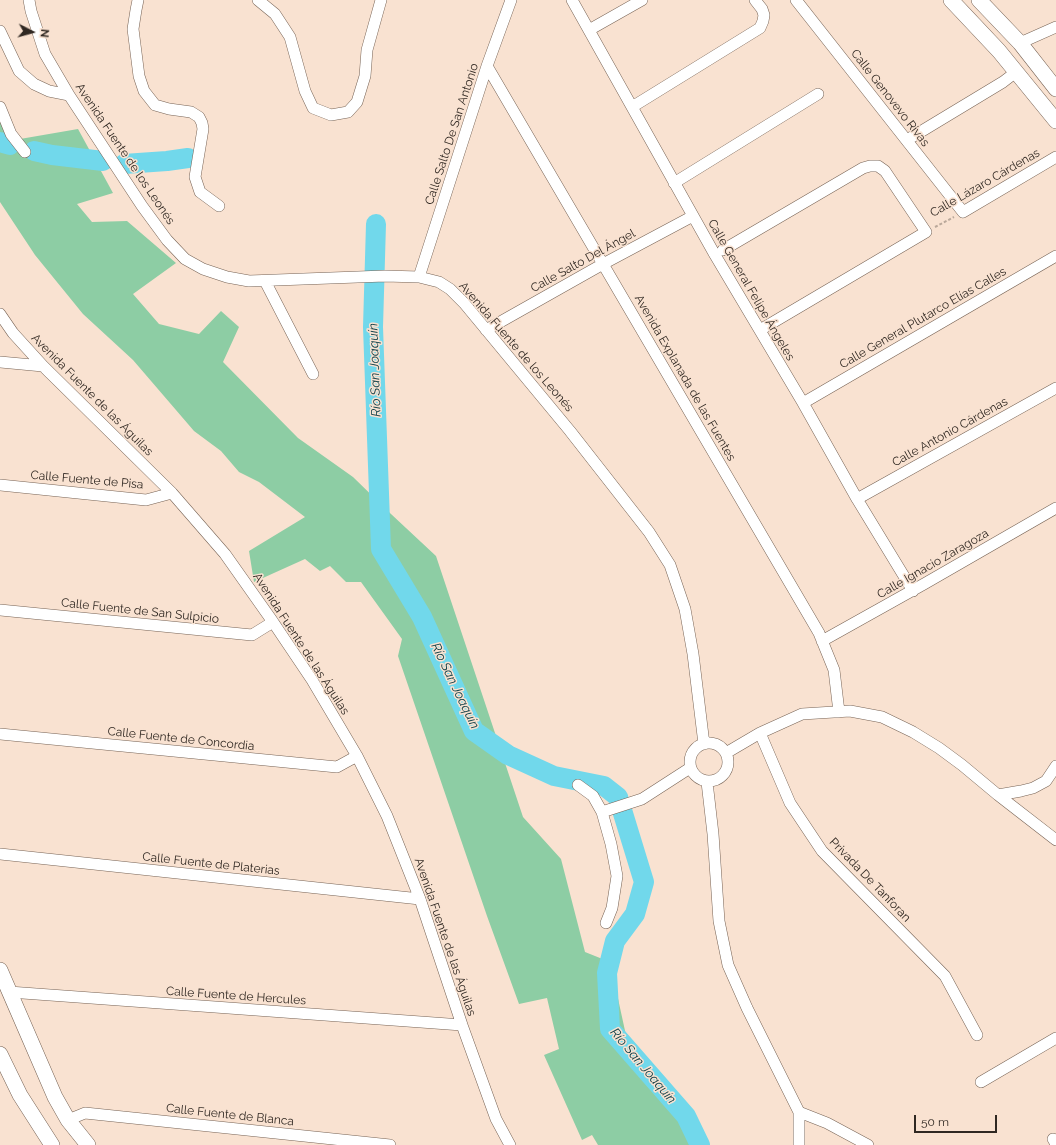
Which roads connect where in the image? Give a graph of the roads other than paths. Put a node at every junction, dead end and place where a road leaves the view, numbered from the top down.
1 (29, 0) edge
2 (138, 0) edge
3 (258, 0) edge
4 (381, 0) edge
5 (511, 0) edge
6 (572, 0) edge
7 (642, 0) edge
8 (796, 0) edge
9 (951, 0) edge
10 (979, 0) edge
11 (759, 5) edge
12 (1056, 27) edge
13 (589, 30) junction
14 (0, 31) edge
15 (1020, 43) junction
16 (487, 66) junction
17 (1016, 72) junction
18 (1056, 89) edge
19 (818, 94) dead end
20 (69, 95) junction
21 (632, 106) junction
22 (0, 107) edge
23 (1056, 121) edge
24 (907, 140) junction
25 (25, 152) dead end
26 (1056, 157) edge
27 (674, 183) junction
28 (219, 206) dead end
29 (963, 212) joint
30 (693, 216) junction
31 (723, 250) dead end
32 (1056, 256) edge
33 (603, 264) junction
34 (419, 277) junction
35 (265, 281) junction
36 (0, 314) edge
37 (486, 330) junction
38 (760, 330) junction
39 (0, 362) edge
40 (43, 366) junction
41 (313, 374) dead end
42 (1056, 388) edge
43 (803, 403) junction
44 (0, 485) edge
45 (172, 493) junction
46 (857, 499) junction
47 (1056, 508) edge
48 (913, 591) junction
49 (0, 610) edge
50 (273, 622) junction
51 (822, 641) junction
52 (839, 712) junction
53 (760, 733) junction
54 (0, 734) edge
55 (704, 744) junction
56 (726, 753) junction
57 (357, 756) junction
58 (1056, 766) edge
59 (690, 768) junction
60 (707, 782) junction
61 (578, 785) dead end
62 (998, 795) junction
63 (602, 812) junction
64 (1056, 840) edge
65 (0, 854) edge
66 (420, 899) junction
67 (606, 923) dead end
68 (0, 970) edge
69 (9, 992) junction
70 (462, 1025) junction
71 (977, 1035) dead end
72 (1056, 1038) edge
73 (0, 1054) edge
74 (981, 1082) dead end
75 (799, 1112) junction
76 (68, 1120) junction
77 (52, 1145) edge
78 (88, 1145) edge
79 (390, 1145) edge
80 (510, 1145) edge
81 (799, 1145) edge
82 (868, 1145) edge

1 - 20 street, Avenida Fuente de los Leonés
2 - 28 street
3 - 4 street
5 - 16 street, Calle Salto De San Antonio
6 - 13 street, Calle General Felipe Ángeles
7 - 13 street
8 - 24 street, Calle Genovevo Rivas
9 - 17 main road
10 - 15 main road
11 - 21 street
12 - 15 street
13 - 21 street, Calle General Felipe Ángeles
14 - 20 street
15 - 18 main road
16 - 33 street, Avenida Explanada de las Fuentes
16 - 34 street, Calle Salto De San Antonio
17 - 23 main road
17 - 24 street
19 - 27 street
20 - 35 street, Avenida Fuente de los Leonés
21 - 27 street, Calle General Felipe Ángeles
22 - 25 street
24 - 29 street, Calle Genovevo Rivas
26 - 29 street, Calle Lázaro Cárdenas
27 - 30 street, Calle General Felipe Ángeles
30 - 33 street, Calle Salto Del Ángel
30 - 38 street, Calle General Felipe Ángeles
31 - 38 street
32 - 43 street, Calle General Plutarco Elías Calles
33 - 37 street, Calle Salto Del Ángel
33 - 51 street, Avenida Explanada de las Fuentes
34 - 35 street, Avenida Fuente de los Leonés
34 - 37 street, Avenida Fuente de los Leonés
35 - 41 street
36 - 40 street, Avenida Fuente de las Águilas
37 - 55 street, Avenida Fuente de los Leonés
38 - 43 street, Calle General Felipe Ángeles
39 - 40 street
40 - 45 street, Avenida Fuente de las Águilas
42 - 46 street, Calle Antonio Cárdenas
43 - 46 street, Calle General Felipe Ángeles
44 - 45 street, Calle Fuente de Pisa
45 - 50 street, Avenida Fuente de las Águilas
46 - 48 street, Calle General Felipe Ángeles
47 - 48 street, Calle Ignacio Zaragoza
48 - 51 street, Calle Ignacio Zaragoza
49 - 50 street, Calle Fuente de San Sulpicio
50 - 57 street, Avenida Fuente de las Águilas
51 - 52 street, Avenida Explanada de las Fuentes
52 - 53 street
52 - 62 street
53 - 56 street
53 - 71 street, Privada De Tanforan
54 - 57 street, Calle Fuente de Concordia
55 - 56 street
55 - 59 street
56 - 60 street
57 - 66 street, Avenida Fuente de las Águilas
58 - 62 street
59 - 60 street
59 - 63 street
60 - 75 street
61 - 63 street
62 - 64 street
63 - 67 street
65 - 66 street, Calle Fuente de Platerias
66 - 70 street, Avenida Fuente de las Águilas
68 - 69 main road
69 - 70 street, Calle Fuente de Hercules
69 - 76 main road
70 - 80 street, Avenida Fuente de las Águilas
72 - 74 street
73 - 77 main road
75 - 81 street
75 - 82 street
76 - 78 main road
76 - 79 street, Calle Fuente de Blanca

